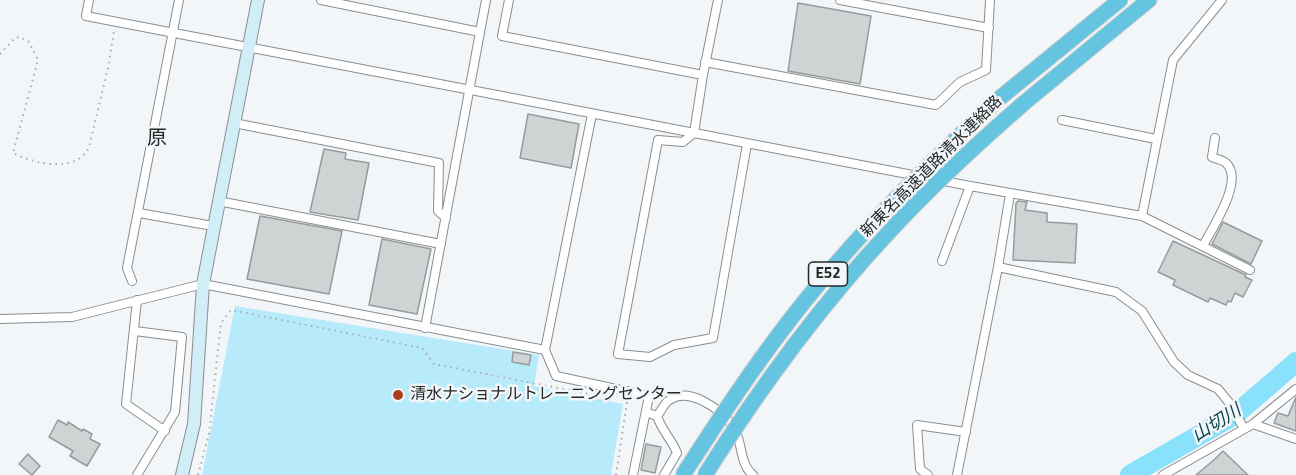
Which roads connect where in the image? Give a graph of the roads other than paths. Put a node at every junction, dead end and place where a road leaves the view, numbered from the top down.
1 (89, 0) edge
2 (179, 0) edge
3 (258, 0) edge
4 (321, 0) edge
5 (486, 0) edge
6 (509, 0) edge
7 (718, 0) edge
8 (840, 0) edge
9 (990, 0) edge
10 (1120, 0) edge
11 (1149, 0) edge
12 (1222, 0) edge
13 (988, 28) junction
14 (173, 32) junction
15 (480, 32) junction
16 (249, 46) junction
17 (705, 62) junction
18 (703, 75) junction
19 (468, 90) junction
20 (592, 114) junction
21 (1062, 120) dead end
22 (234, 123) junction
23 (694, 134) junction
24 (1215, 138) dead end
25 (1156, 139) junction
26 (747, 144) junction
27 (970, 186) junction
28 (1011, 194) junction
29 (218, 201) junction
30 (139, 213) junction
31 (1142, 216) junction
32 (446, 218) junction
33 (213, 226) junction
34 (441, 244) junction
35 (1203, 246) junction
36 (942, 261) dead end
37 (998, 267) junction
38 (1250, 270) dead end
39 (132, 281) dead end
40 (203, 285) junction
41 (137, 300) junction
42 (0, 319) edge
43 (425, 328) junction
44 (135, 331) junction
45 (545, 350) junction
46 (1296, 389) edge
47 (646, 412) junction
48 (657, 416) junction
49 (1253, 424) junction
50 (1242, 425) junction
51 (165, 431) junction
52 (966, 432) junction
53 (1296, 439) edge
54 (137, 475) edge
55 (182, 475) edge
56 (633, 475) edge
57 (664, 475) edge
58 (683, 475) edge
59 (705, 475) edge
60 (753, 475) edge
61 (928, 475) edge
62 (957, 475) edge
63 (1164, 475) edge

1 - 14 street
2 - 14 street
3 - 16 street
4 - 15 street
5 - 15 street
6 - 18 street
7 - 17 street
8 - 13 street
9 - 13 street
10 - 58 highway, 新東名高速道路清水連絡路 / E52, bridge
11 - 59 highway, 新東名高速道路清水連絡路 / E52, bridge
12 - 25 street
13 - 17 street
14 - 16 street
14 - 30 street
15 - 19 street
16 - 19 street
16 - 22 street
17 - 18 street
18 - 23 street
19 - 20 street
19 - 32 street
20 - 23 street
20 - 45 street
21 - 25 street
22 - 29 street
22 - 32 street
23 - 26 street
23 - 26 street
24 - 35 street
25 - 31 street
26 - 27 street
27 - 28 street
27 - 36 street
28 - 31 street
28 - 37 street
29 - 33 street
29 - 34 street
30 - 33 street
30 - 39 street
31 - 35 street
32 - 34 street
33 - 40 street
34 - 43 street
35 - 38 street
37 - 50 street
37 - 52 street
40 - 41 street
40 - 43 street
40 - 55 street
41 - 42 street
41 - 44 street
43 - 45 street
44 - 51 street
44 - 51 street
45 - 47 street
46 - 49 street
47 - 48 street
47 - 56 street
48 - 57 street
48 - 60 street
49 - 50 street
49 - 53 street
50 - 63 street
51 - 54 street
52 - 61 street
52 - 62 street

